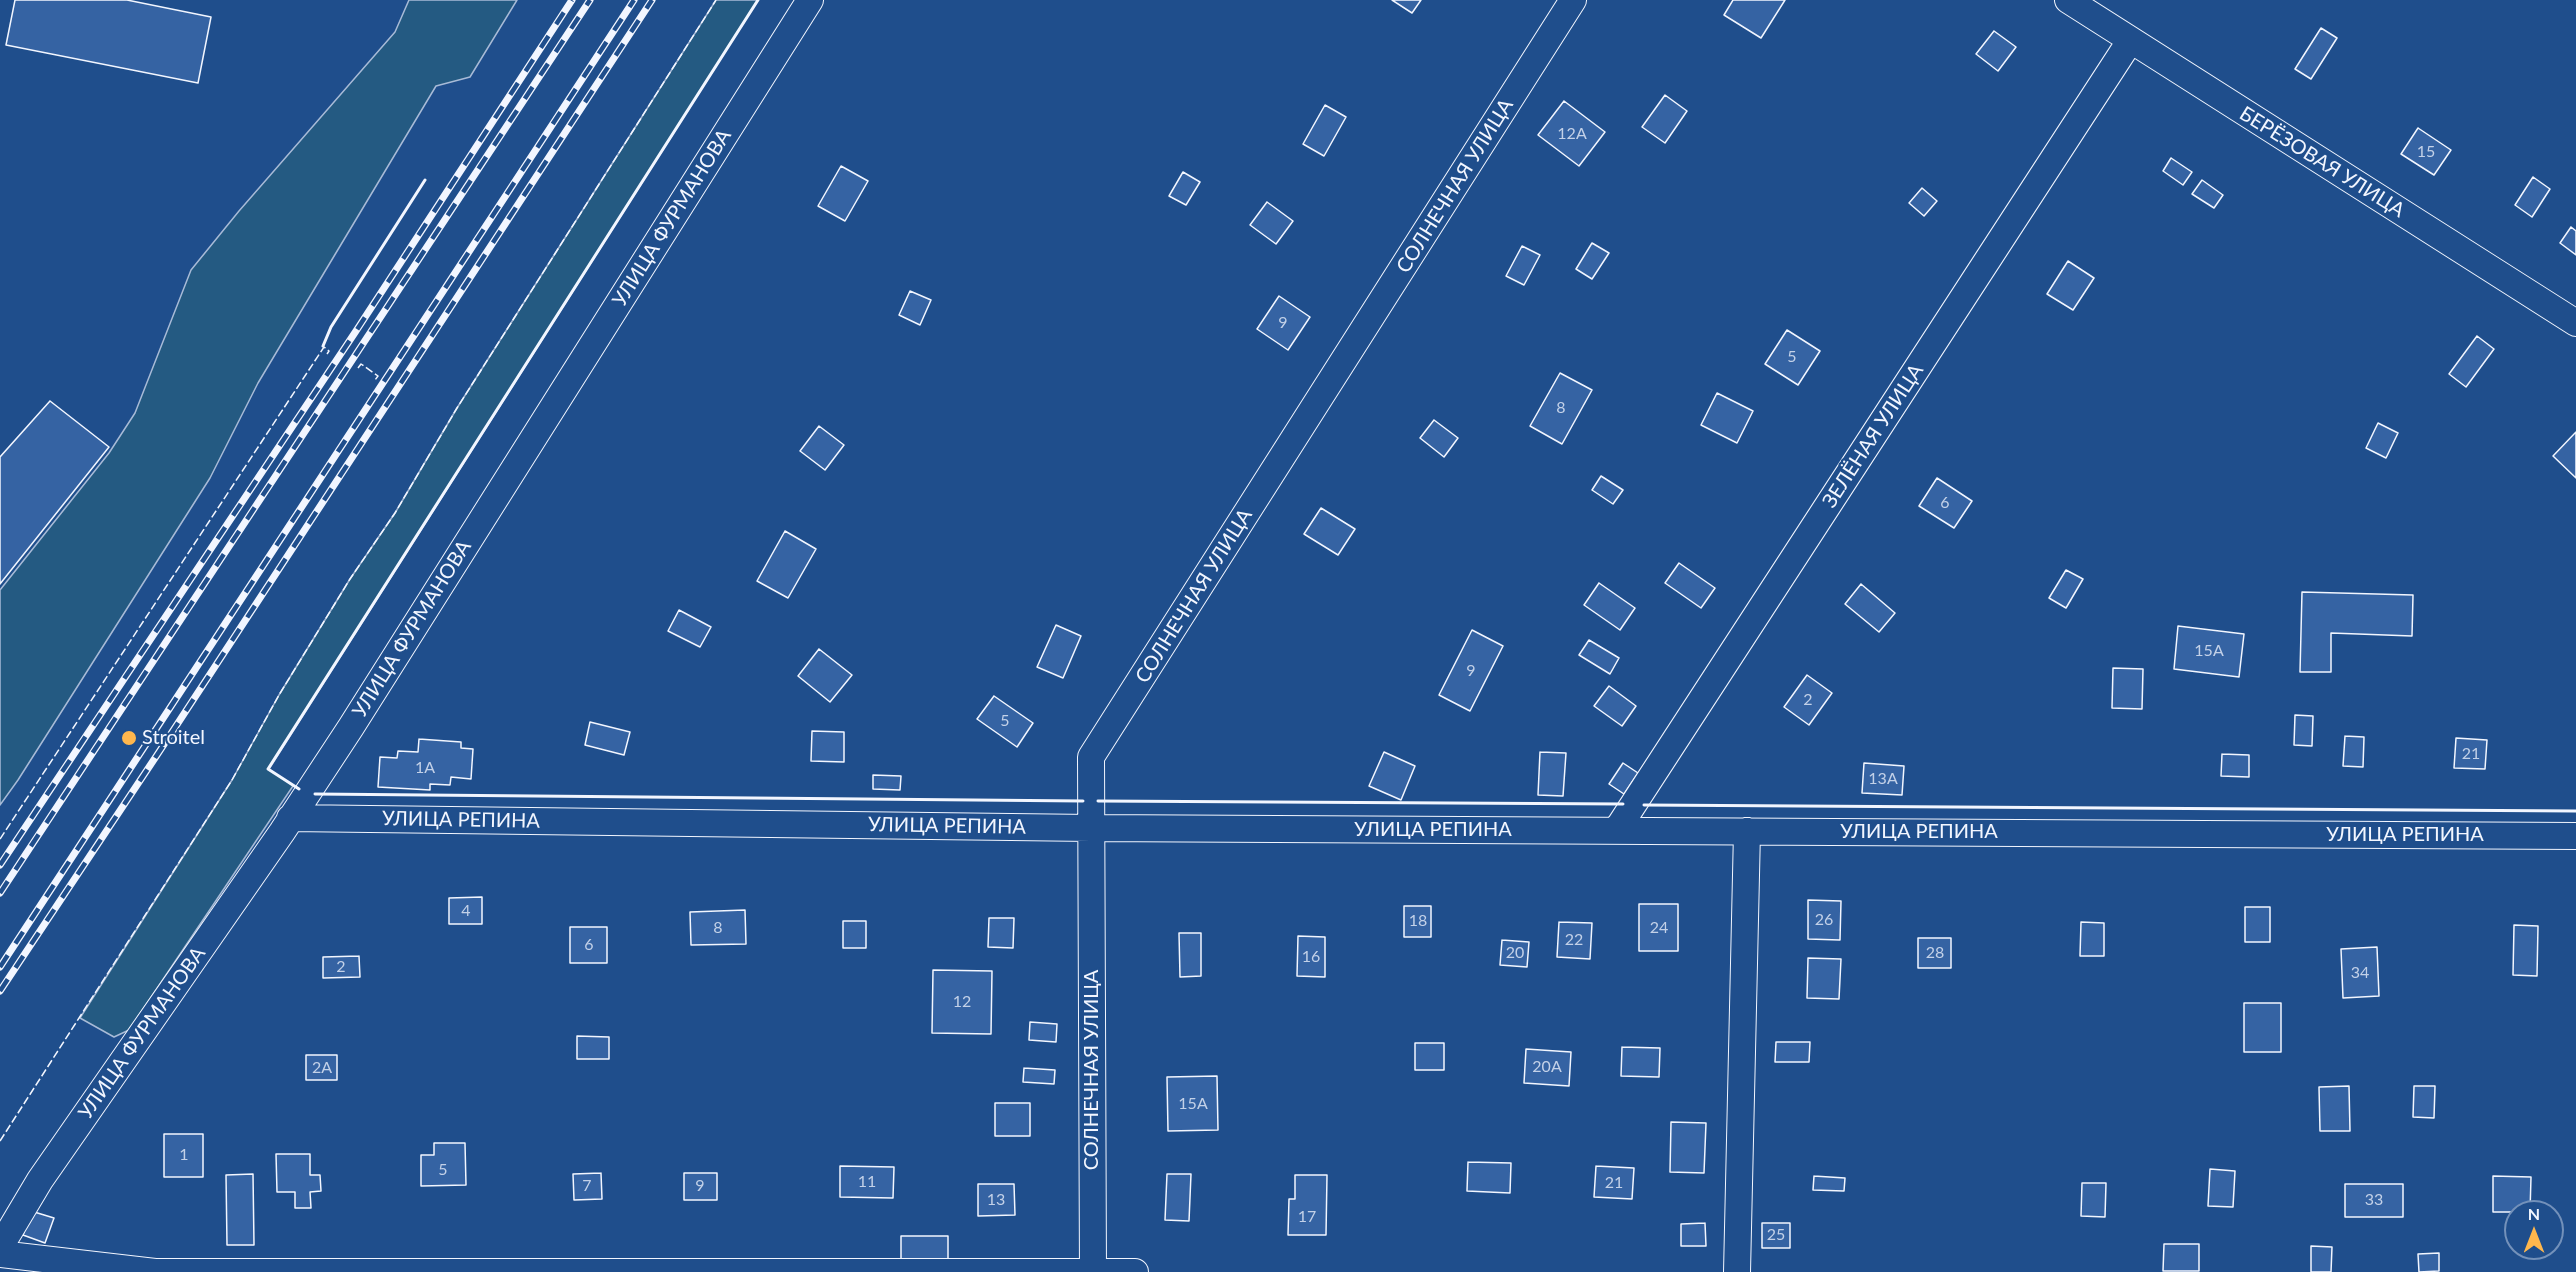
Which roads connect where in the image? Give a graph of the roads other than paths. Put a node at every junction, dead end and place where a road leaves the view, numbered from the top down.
1 (810, 0) edge
2 (1573, 0) edge
3 (2068, 0) edge
4 (2130, 41) junction
5 (2576, 323) edge
6 (290, 818) junction
7 (1091, 828) junction
8 (1616, 831) junction
9 (1747, 831) junction
10 (2576, 836) edge
11 (0, 1247) edge
12 (0, 1254) edge
13 (1093, 1272) edge
14 (1135, 1272) edge
15 (1737, 1272) edge

1 - 6 street, УЛИЦА ФУРМАНОВА
2 - 7 street, СОЛНЕЧНАЯ УЛИЦА
3 - 4 street, БЕРЁЗОВАЯ УЛИЦА
4 - 5 street, БЕРЁЗОВАЯ УЛИЦА
4 - 8 street, ЗЕЛЁНАЯ УЛИЦА
6 - 7 street, УЛИЦА РЕПИНА
6 - 11 street, УЛИЦА ФУРМАНОВА
7 - 8 street, УЛИЦА РЕПИНА
7 - 13 street, СОЛНЕЧНАЯ УЛИЦА
8 - 9 street, УЛИЦА РЕПИНА
9 - 10 street, УЛИЦА РЕПИНА
9 - 15 street
12 - 13 street
13 - 14 street

